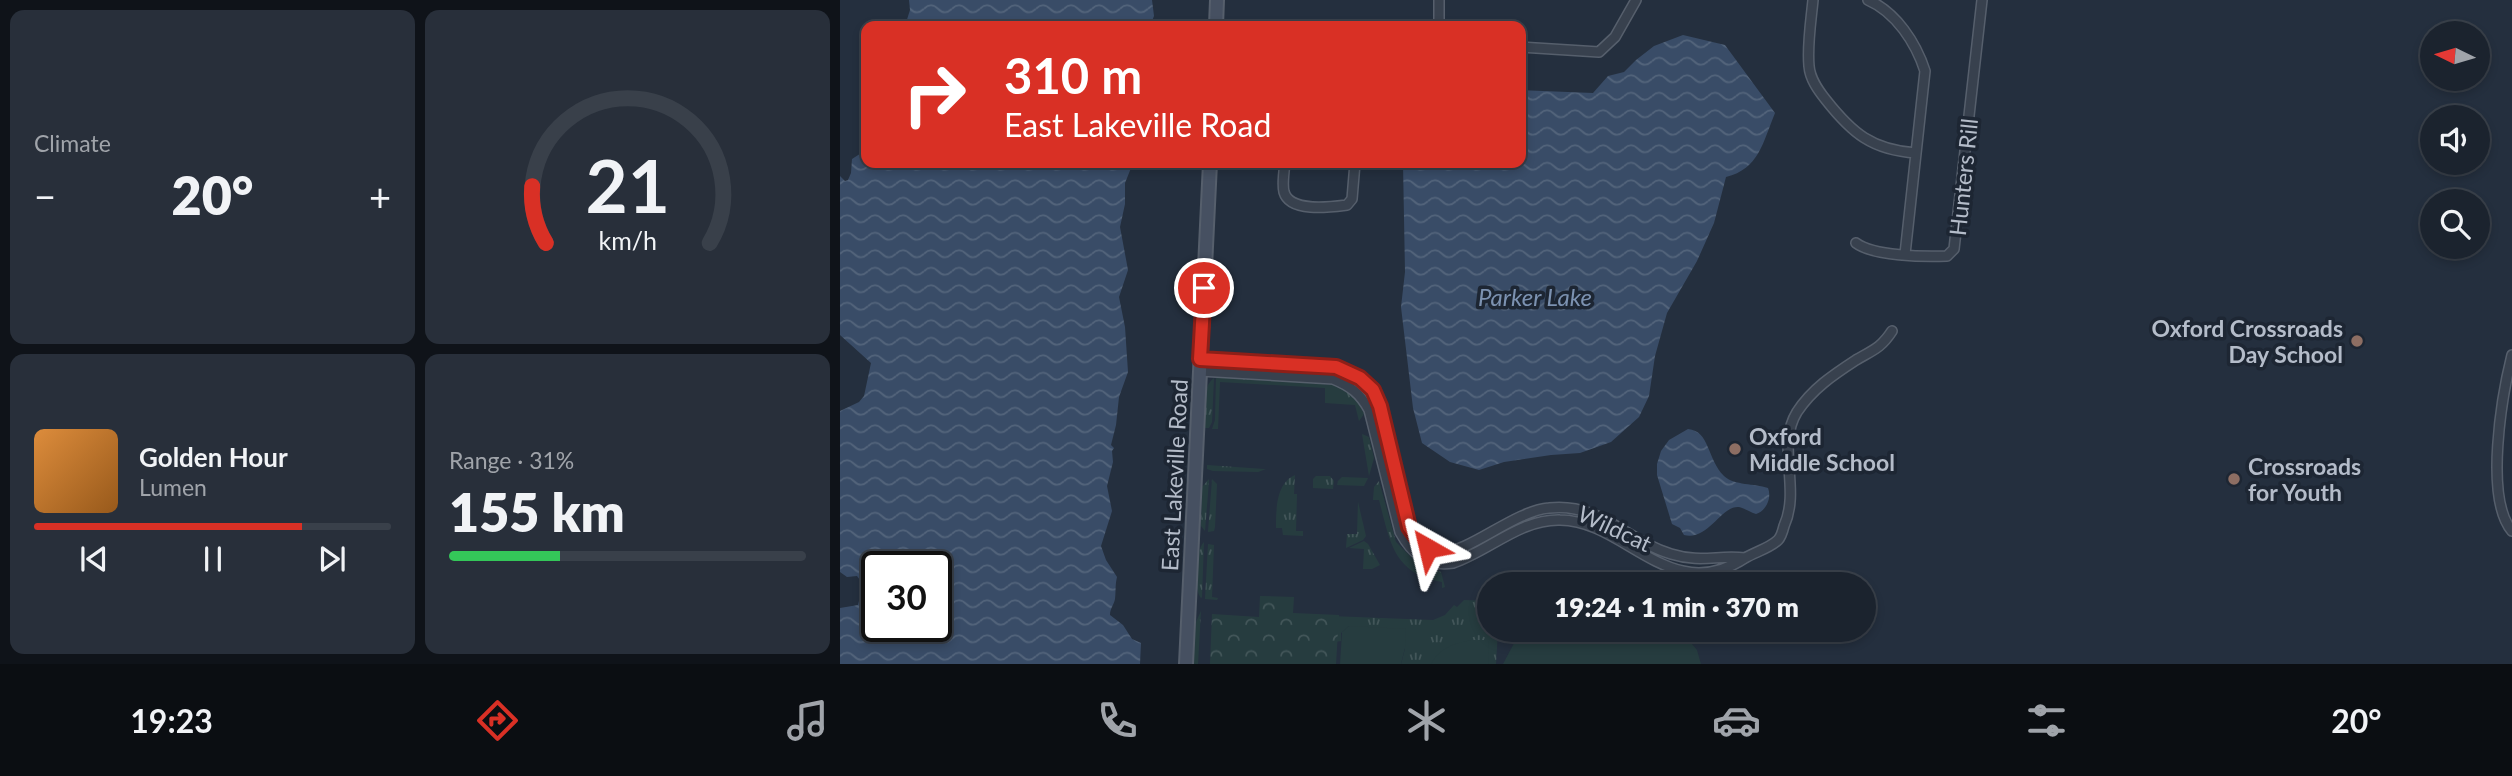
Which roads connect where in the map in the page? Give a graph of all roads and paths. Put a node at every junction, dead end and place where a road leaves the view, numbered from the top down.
1 (1217, 0) edge
2 (1439, 0) edge
3 (1636, 0) edge
4 (1813, 0) edge
5 (1868, 0) edge
6 (1982, 0) edge
7 (1884, 4) edge
8 (1216, 21) edge
9 (1439, 21) edge
10 (1526, 47) edge
11 (1916, 153) junction
12 (1210, 168) edge
13 (1285, 168) edge
14 (1355, 168) edge
15 (1856, 243) dead end
16 (1905, 254) junction
17 (1892, 331) dead end
18 (2512, 355) edge
19 (1200, 365) junction
20 (1384, 419) junction
21 (1373, 423) junction
22 (2512, 531) edge
23 (1449, 550) junction
24 (1745, 558) junction
25 (1453, 563) junction
26 (1186, 664) edge

1 - 8 main road
2 - 9 street
3 - 10 street
4 - 11 street
5 - 7 street
6 - 16 street, Hunters Rill
7 - 11 street
11 - 16 street
12 - 19 main road, East Lakeville Road
13 - 14 street
15 - 16 street, Hunters Rill
17 - 24 street, Wildcat
18 - 22 street
19 - 20 street
19 - 21 street
19 - 26 main road, East Lakeville Road
20 - 21 street
20 - 23 street
21 - 25 street
23 - 24 street, Wildcat
23 - 25 street
24 - 25 street, Wildcat

